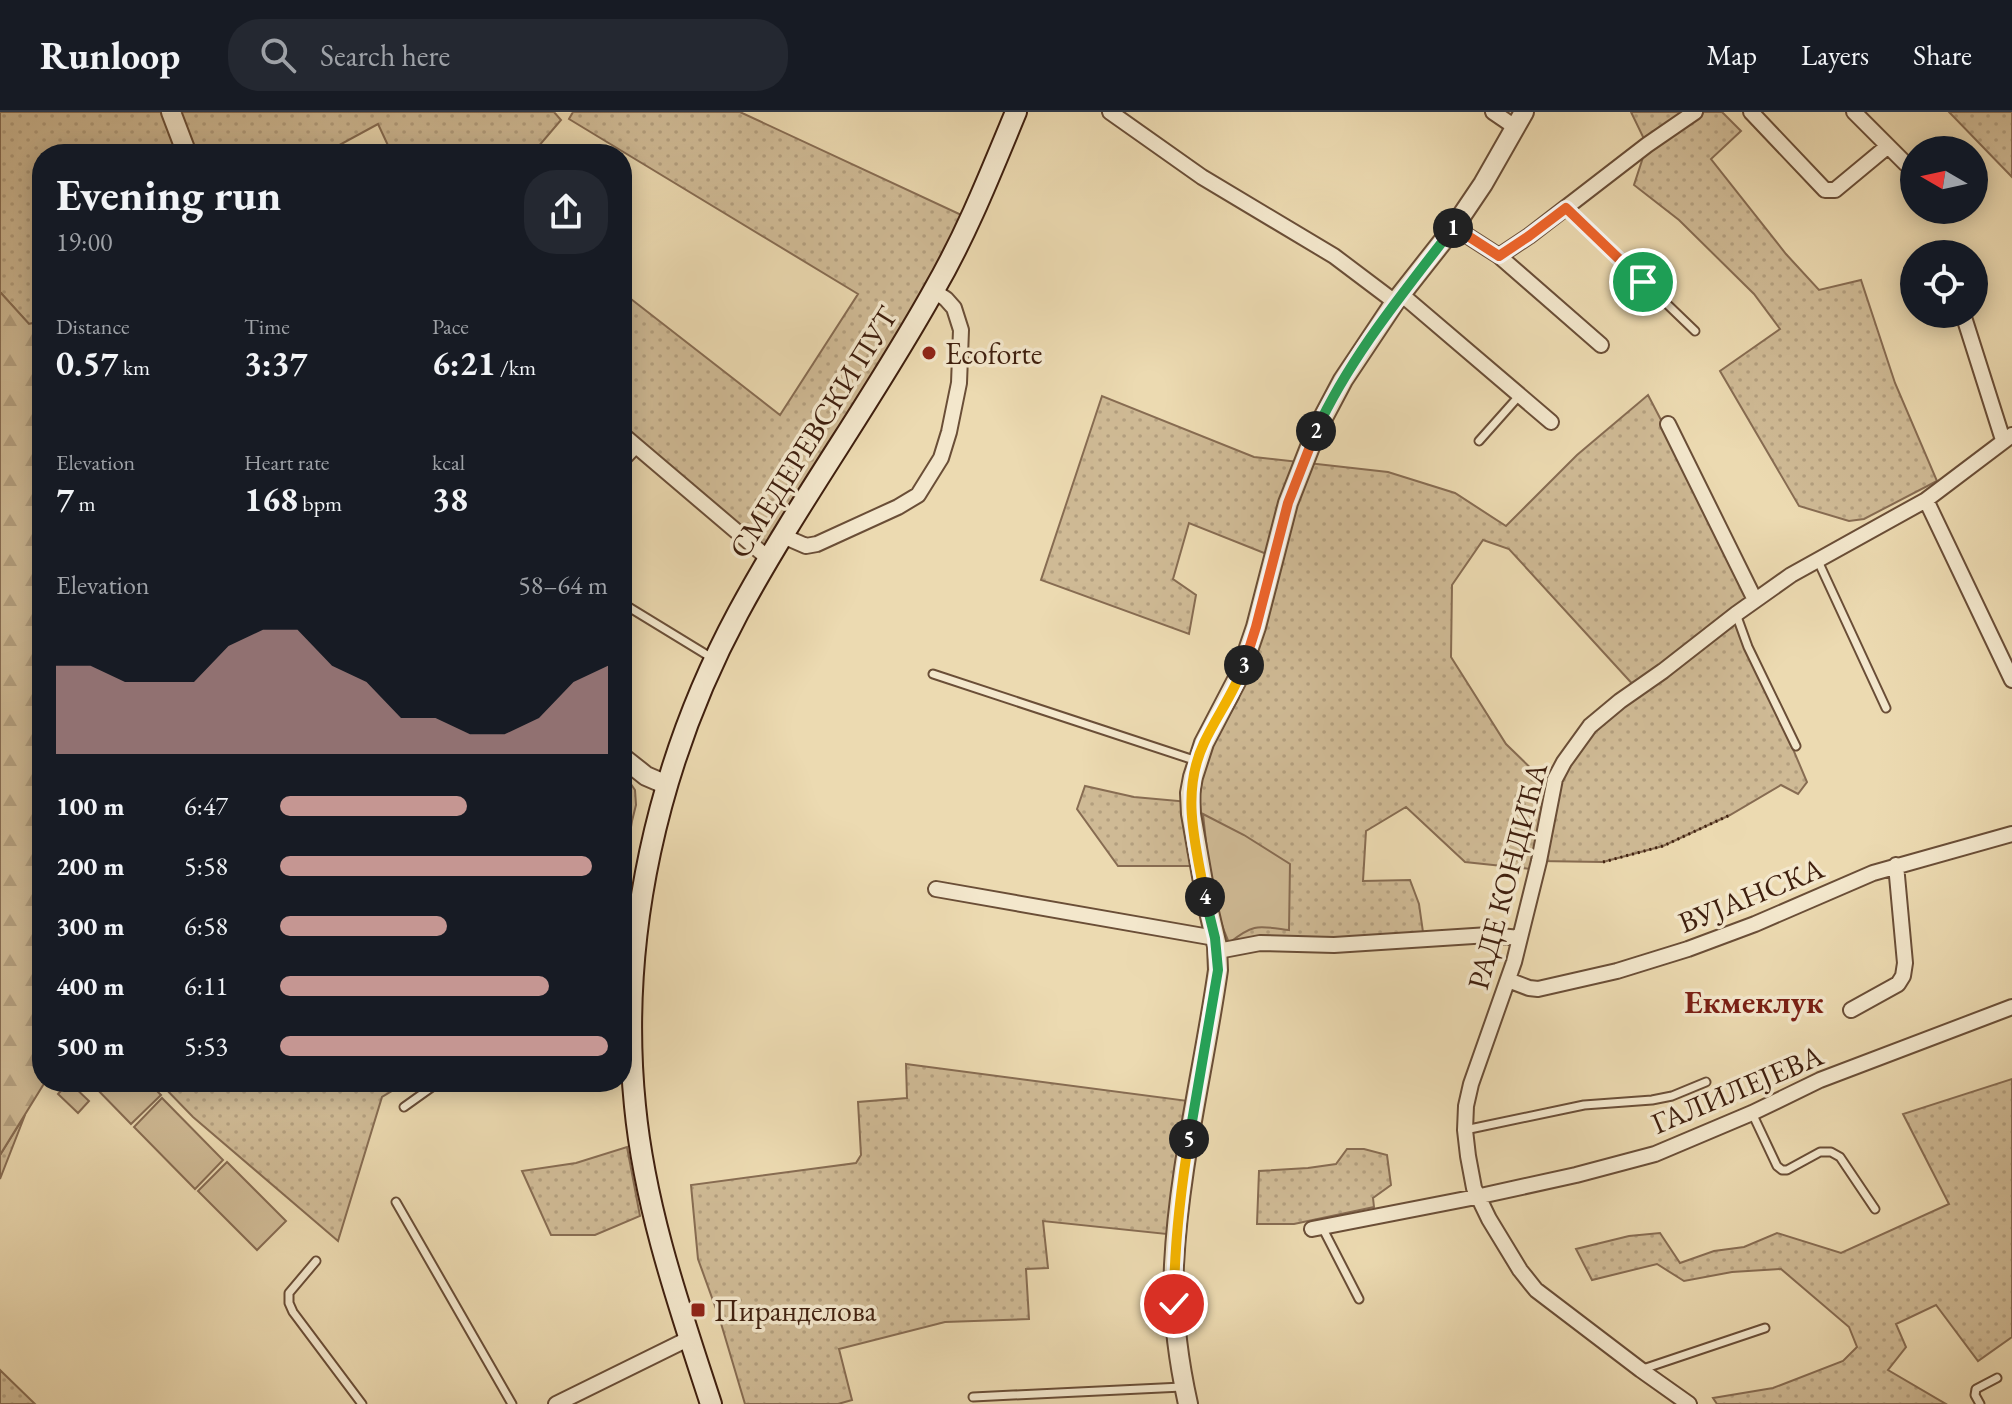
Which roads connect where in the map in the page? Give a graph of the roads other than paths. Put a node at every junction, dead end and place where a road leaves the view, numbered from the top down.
1 (171, 112) edge
2 (1016, 112) edge
3 (1110, 112) edge
4 (1493, 112) edge
5 (1695, 112) edge
6 (1751, 112) edge
7 (1854, 112) edge
8 (1520, 120) edge
9 (183, 144) edge
10 (1888, 146) junction
11 (1900, 158) edge
12 (1566, 208) junction
13 (1454, 227) junction
14 (1499, 256) junction
15 (934, 291) junction
16 (1398, 298) junction
17 (1968, 328) edge
18 (1695, 331) dead end
19 (1601, 345) dead end
20 (1519, 396) junction
21 (1551, 422) dead end
22 (1668, 424) dead end
23 (2008, 438) edge
24 (1479, 441) dead end
25 (632, 443) edge
26 (638, 448) junction
27 (632, 454) edge
28 (1926, 500) junction
29 (783, 536) junction
30 (769, 559) junction
31 (1817, 561) junction
32 (1755, 600) junction
33 (632, 609) edge
34 (1736, 614) junction
35 (715, 660) junction
36 (933, 674) dead end
37 (2012, 680) edge
38 (1886, 708) dead end
39 (1796, 746) dead end
40 (1197, 761) junction
41 (632, 765) edge
42 (667, 785) junction
43 (2012, 834) edge
44 (1896, 865) junction
45 (936, 889) dead end
46 (1520, 938) junction
47 (1216, 944) junction
48 (632, 958) edge
49 (1508, 980) junction
50 (2012, 1007) edge
51 (1851, 1010) dead end
52 (632, 1061) edge
53 (1706, 1082) dead end
54 (425, 1092) edge
55 (404, 1107) dead end
56 (1752, 1113) junction
57 (1465, 1130) junction
58 (1476, 1197) junction
59 (396, 1202) dead end
60 (1875, 1209) dead end
61 (1317, 1228) joint
62 (316, 1261) dead end
63 (1359, 1299) dead end
64 (1765, 1328) dead end
65 (690, 1338) junction
66 (1641, 1370) junction
67 (1997, 1378) dead end
68 (1186, 1396) edge
69 (973, 1397) dead end
70 (362, 1404) edge
71 (512, 1404) edge
72 (556, 1404) edge
73 (711, 1404) edge
74 (1689, 1404) edge
75 (1980, 1404) edge

1 - 9 street
2 - 15 main road, СМЕДЕРЕВСКИ ПУТ
3 - 16 street
4 - 8 street
5 - 12 street
6 - 10 street
7 - 10 street
8 - 13 street
10 - 11 street
12 - 14 street
12 - 18 lane
13 - 14 street
13 - 16 street
14 - 19 street
15 - 29 main road, СМЕДЕРЕВСКИ ПУТ
15 - 29 street
16 - 20 street
16 - 40 street
17 - 23 street
20 - 21 street
20 - 24 lane
22 - 32 street
23 - 28 street, РАДЕ КОНДИЋА
25 - 26 street
26 - 27 lane
26 - 30 street
28 - 31 street, РАДЕ КОНДИЋА
28 - 37 street
29 - 30 main road, СМЕДЕРЕВСКИ ПУТ
30 - 35 main road, СМЕДЕРЕВСКИ ПУТ
31 - 32 street, РАДЕ КОНДИЋА
31 - 38 lane
32 - 34 street, РАДЕ КОНДИЋА
33 - 35 lane
34 - 39 lane
34 - 46 street, РАДЕ КОНДИЋА
35 - 42 main road, СМЕДЕРЕВСКИ ПУТ
36 - 40 lane
40 - 47 street
41 - 42 street
42 - 48 main road, СМЕДЕРЕВСКИ ПУТ
43 - 44 street, ВУЈАНСКА
44 - 49 street, ВУЈАНСКА
44 - 51 street
45 - 47 street
46 - 47 street
46 - 49 street, РАДЕ КОНДИЋА
47 - 68 street
49 - 57 street, РАДЕ КОНДИЋА
50 - 56 street, ГАЛИЛЕЈЕВА
52 - 65 main road, СМЕДЕРЕВСКИ ПУТ
53 - 57 lane
54 - 55 lane
56 - 58 street, ГАЛИЛЕЈЕВА
56 - 60 lane
57 - 58 street, РАДЕ КОНДИЋА
58 - 61 street, ГАЛИЛЕЈЕВА
58 - 66 street, РАДЕ КОНДИЋА
59 - 71 lane
61 - 63 lane
62 - 70 lane
64 - 66 lane
65 - 72 street
65 - 73 main road, СМЕДЕРЕВСКИ ПУТ
66 - 74 street, РАДЕ КОНДИЋА
67 - 75 lane
68 - 69 lane

